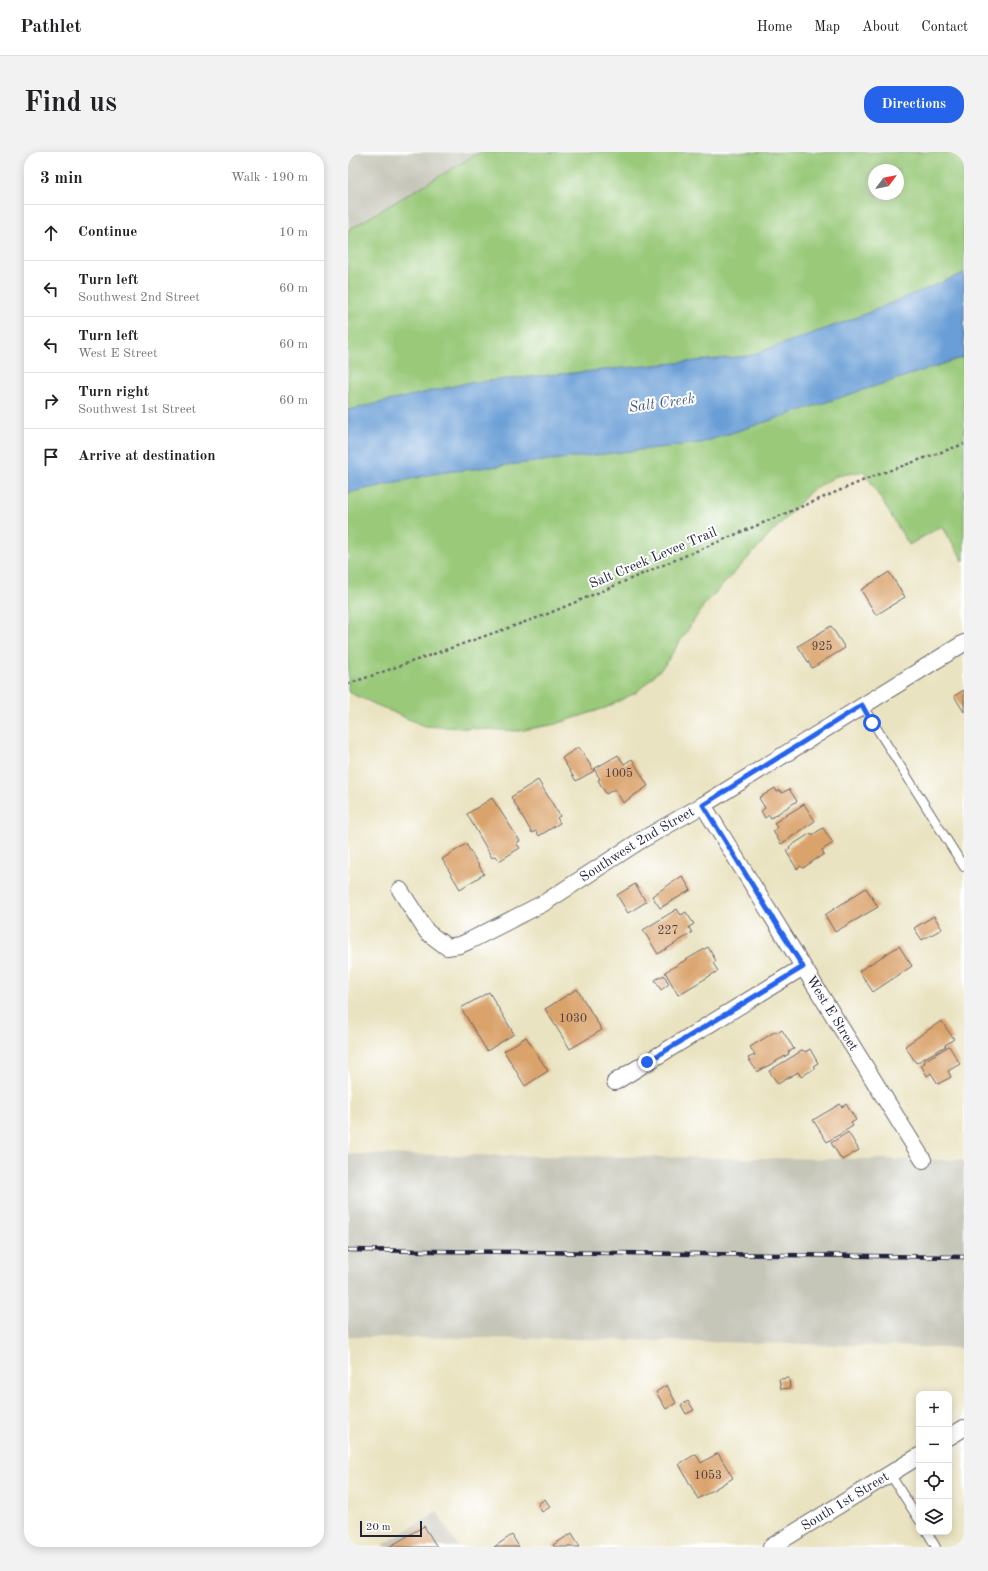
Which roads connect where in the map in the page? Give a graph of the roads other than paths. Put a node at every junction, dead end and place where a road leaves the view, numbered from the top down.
1 (964, 643) edge
2 (862, 705) junction
3 (703, 805) junction
4 (964, 867) edge
5 (400, 890) dead end
6 (803, 967) junction
7 (615, 1082) dead end
8 (923, 1160) dead end
9 (964, 1428) edge
10 (952, 1435) edge
11 (916, 1458) edge
12 (890, 1474) junction
13 (916, 1515) edge
14 (929, 1535) edge
15 (771, 1547) edge
16 (936, 1547) edge

1 - 2 street, Southwest 2nd Street
2 - 3 street, Southwest 2nd Street
2 - 4 lane
3 - 5 street, Southwest 2nd Street
3 - 6 street, West E Street
6 - 7 street
6 - 8 street, West E Street
9 - 10 street
11 - 12 street, South 1st Street
12 - 13 lane
12 - 15 street, South 1st Street
14 - 16 lane

